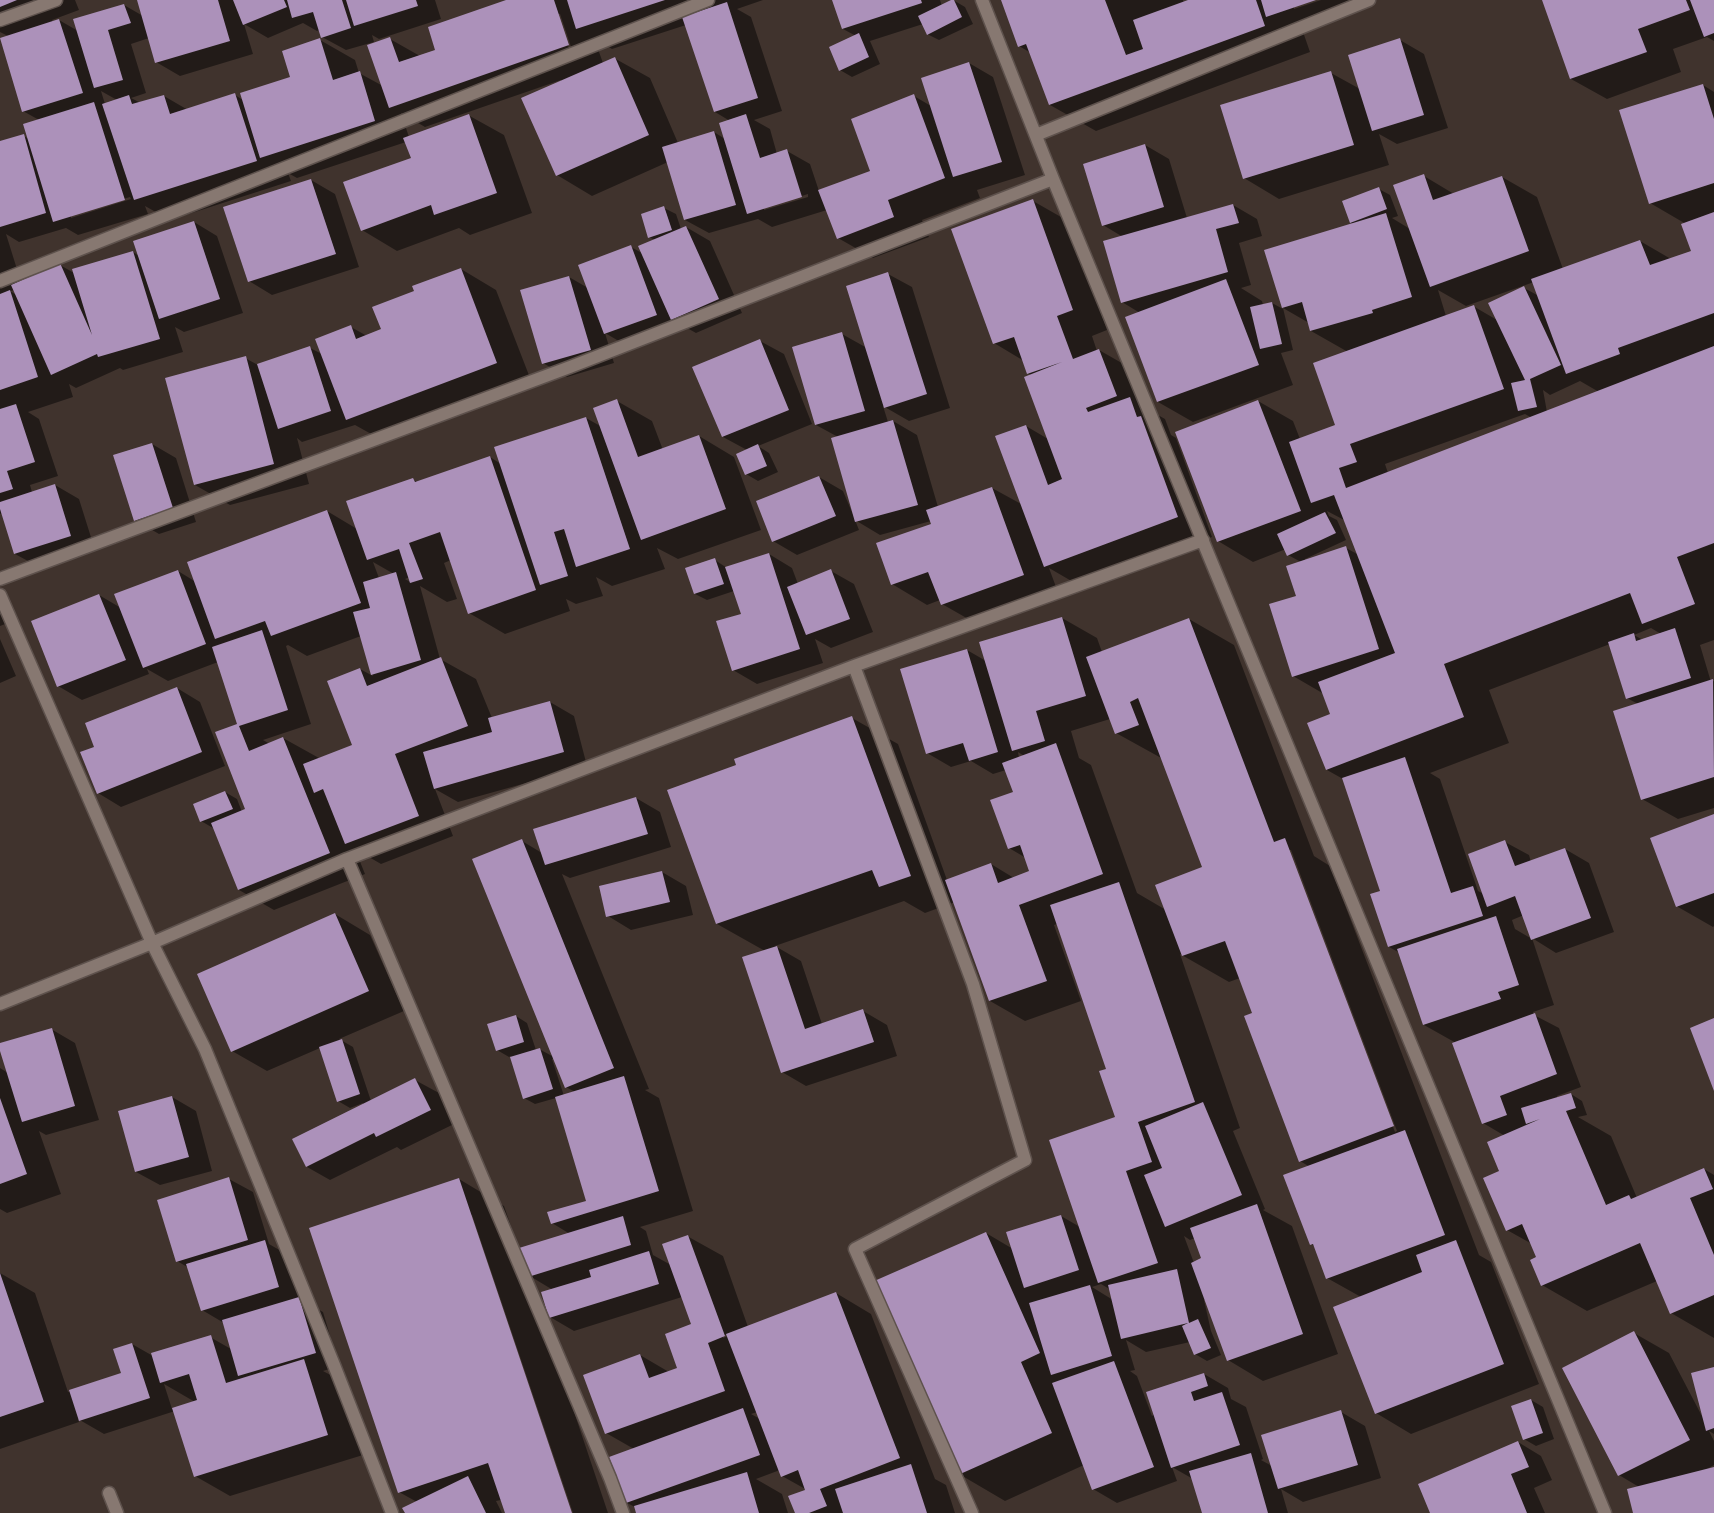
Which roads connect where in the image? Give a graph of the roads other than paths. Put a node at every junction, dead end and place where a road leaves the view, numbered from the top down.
1 (56, 0) edge
2 (708, 0) edge
3 (982, 0) edge
4 (1369, 0) edge
5 (0, 20) edge
6 (1036, 135) junction
7 (1053, 179) junction
8 (0, 281) edge
9 (1203, 540) junction
10 (0, 579) edge
11 (0, 595) edge
12 (854, 666) junction
13 (347, 859) junction
14 (152, 943) junction
15 (0, 1004) edge
16 (109, 1493) dead end
17 (117, 1513) edge
18 (392, 1513) edge
19 (623, 1513) edge
20 (972, 1513) edge
21 (1605, 1513) edge

1 - 5 street
2 - 8 street
3 - 6 street
4 - 6 street
6 - 7 street
7 - 9 street
7 - 10 street
9 - 12 street
9 - 21 street
11 - 14 street
12 - 13 street
12 - 20 street
13 - 14 street
13 - 19 street
14 - 15 street
14 - 18 street
16 - 17 street

